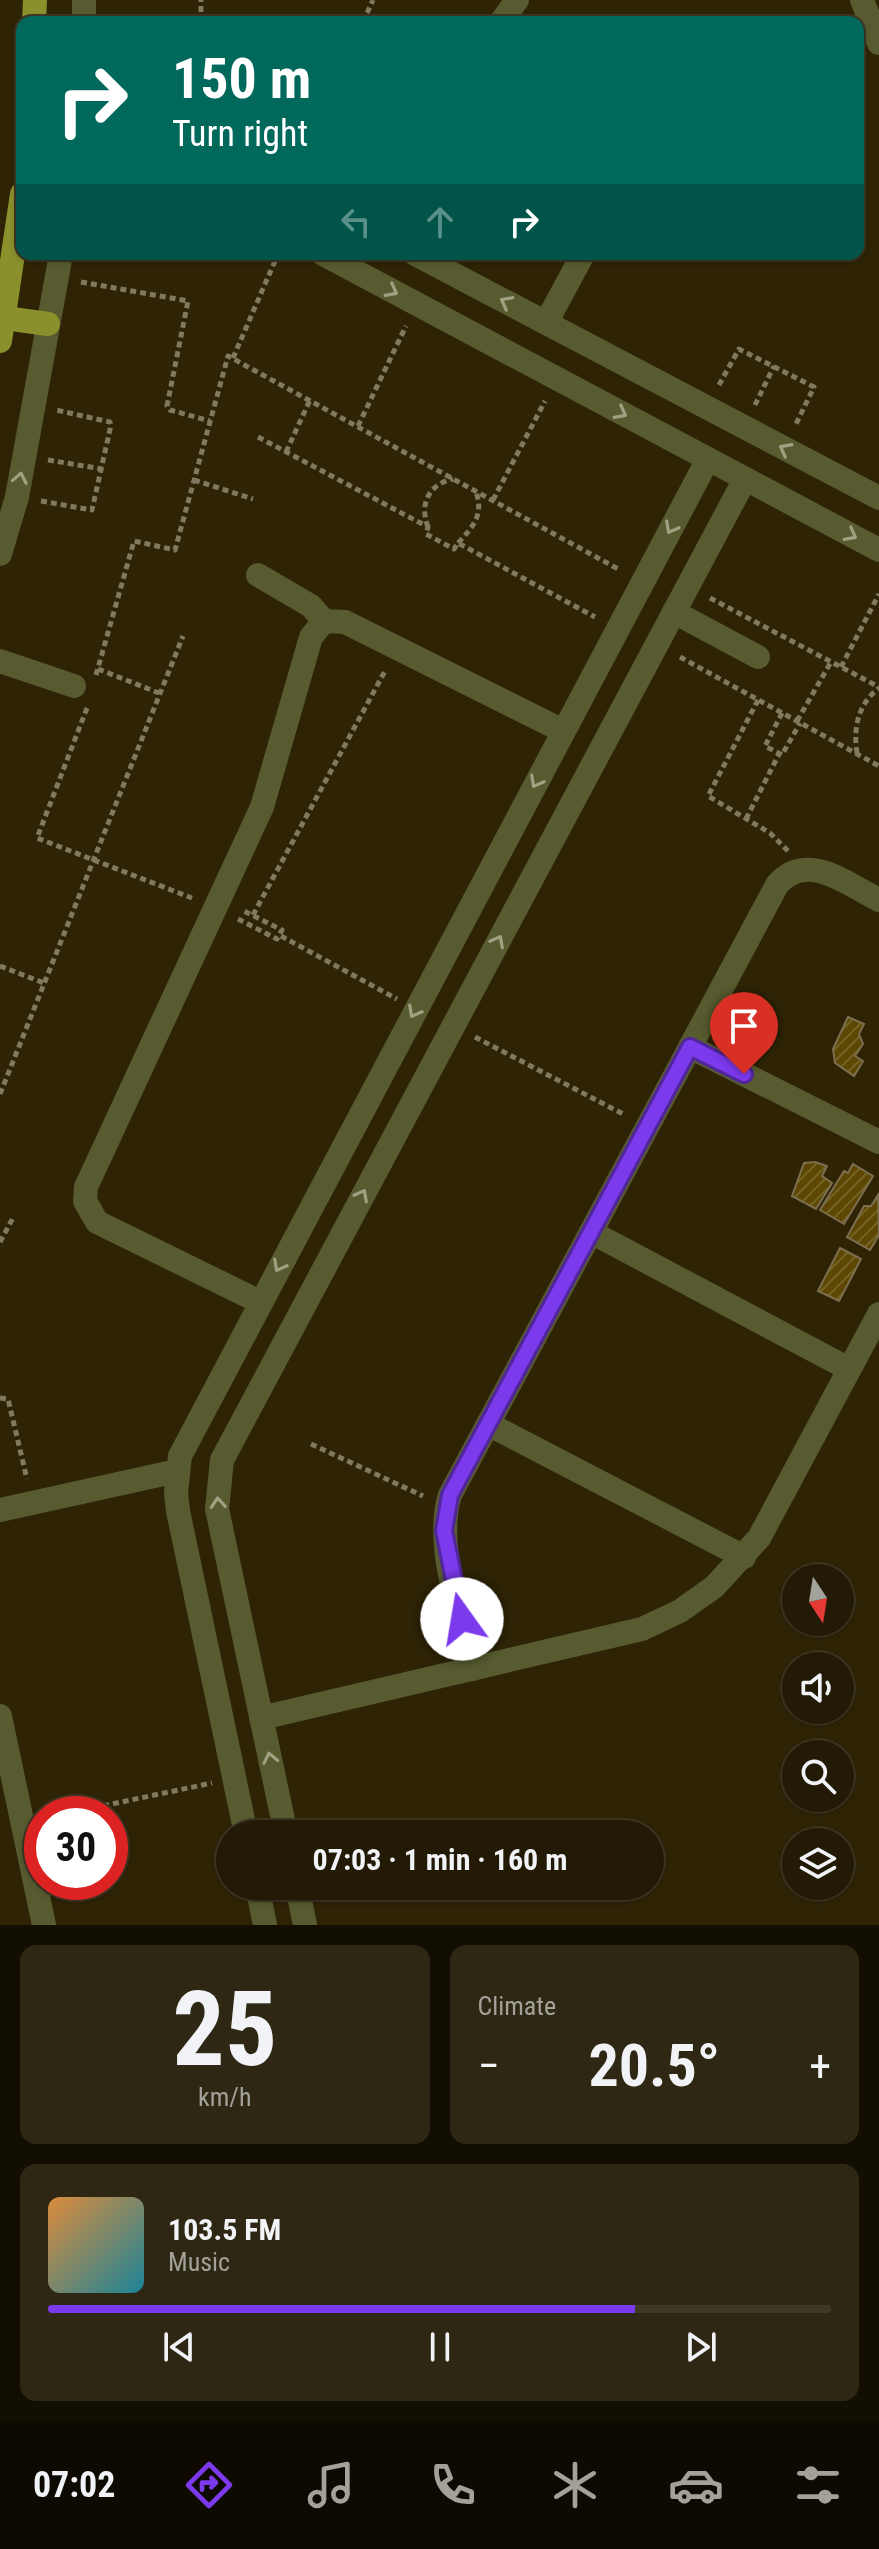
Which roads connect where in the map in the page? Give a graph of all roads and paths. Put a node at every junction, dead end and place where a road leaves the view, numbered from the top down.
1 (862, 0) edge
2 (879, 43) edge
3 (16, 235) edge
4 (275, 260) edge
5 (334, 260) edge
6 (426, 260) edge
7 (580, 260) edge
8 (58, 266) edge
9 (417, 304) junction
10 (546, 323) junction
11 (48, 324) junction
12 (2, 330) edge
13 (568, 335) junction
14 (233, 358) dead end
15 (774, 366) junction
16 (552, 376) junction
17 (310, 400) dead end
18 (34, 406) junction
19 (708, 408) junction
20 (210, 421) dead end
21 (358, 426) dead end
22 (744, 427) junction
23 (258, 437) dead end
24 (784, 448) junction
25 (286, 452) junction
26 (25, 456) junction
27 (708, 459) junction
28 (102, 469) junction
29 (454, 479) dead end
30 (745, 479) junction
31 (194, 480) dead end
32 (475, 490) dead end
33 (17, 497) junction
34 (879, 498) edge
35 (253, 499) dead end
36 (493, 500) dead end
37 (428, 527) junction
38 (458, 543) junction
39 (879, 550) edge
40 (0, 554) edge
41 (258, 575) dead end
42 (688, 586) junction
43 (879, 594) edge
44 (674, 612) junction
45 (324, 621) junction
46 (617, 629) junction
47 (183, 636) dead end
48 (657, 644) junction
49 (397, 649) junction
50 (758, 657) dead end
51 (0, 661) edge
52 (831, 662) junction
53 (841, 667) junction
54 (98, 669) dead end
55 (74, 686) dead end
56 (879, 688) edge
57 (159, 693) junction
58 (758, 700) junction
59 (782, 713) junction
60 (799, 722) junction
61 (563, 731) junction
62 (779, 754) junction
63 (857, 754) junction
64 (879, 766) edge
65 (746, 819) junction
66 (795, 870) junction
67 (879, 900) edge
68 (218, 903) junction
69 (253, 915) junction
70 (281, 936) junction
71 (0, 966) edge
72 (44, 983) junction
73 (415, 1009) junction
74 (453, 1025) junction
75 (690, 1047) junction
76 (0, 1094) edge
77 (648, 1127) junction
78 (879, 1142) edge
79 (14, 1216) dead end
80 (301, 1224) junction
81 (591, 1232) junction
82 (0, 1242) edge
83 (336, 1243) junction
84 (260, 1302) junction
85 (879, 1314) edge
86 (849, 1369) junction
87 (0, 1398) edge
88 (488, 1424) junction
89 (311, 1444) dead end
90 (177, 1471) junction
91 (32, 1503) junction
92 (446, 1506) junction
93 (0, 1510) edge
94 (744, 1557) junction
95 (473, 1669) junction
96 (0, 1716) edge
97 (261, 1718) junction
98 (234, 1778) junction
99 (128, 1800) edge
100 (243, 1820) edge
101 (283, 1820) edge
102 (260, 1900) edge
103 (300, 1900) edge
104 (44, 1925) edge
105 (265, 1925) edge
106 (305, 1925) edge

1 - 2 street
3 - 12 main road
4 - 14 path
5 -> 9 street
10 -> 6 street
7 - 10 street
8 - 11 street
8 - 20 path
9 - 16 street
9 - 21 path
10 - 13 street
11 - 12 main road
11 - 18 street
13 - 16 street
13 - 19 street
15 - 19 path
15 - 22 path
15 - 24 path
16 -> 27 street
16 - 36 path
17 - 25 path
18 - 26 street
18 - 28 path
19 - 22 street
22 - 24 street
23 - 25 path
34 -> 24 street
25 - 37 path
26 - 28 path
33 -> 26 street
27 - 30 street
27 -> 46 street
28 - 33 path
29 - 37 path
30 -> 39 street
30 - 42 street
31 - 35 path
32 - 38 path
33 - 40 street
37 - 38 path
38 - 46 path
41 - 45 street
42 - 44 street
42 - 52 path
43 - 53 path
44 - 48 street
44 - 50 street
45 - 49 street
45 - 68 street
46 - 61 street
47 - 57 path
48 - 58 path
74 -> 48 street
49 - 61 street
49 - 69 path
51 - 55 street
52 - 53 path
52 - 60 path
53 - 56 path
54 - 57 path
56 - 63 path
57 - 72 path
58 - 59 path
58 - 65 path
59 - 60 path
59 - 62 path
60 - 62 path
60 - 63 path
61 -> 73 street
62 - 65 path
63 - 64 path
65 - 66 path
66 - 67 street
66 - 75 street
68 - 69 path
68 - 70 path
68 - 84 street
69 - 70 path
70 - 73 path
71 - 72 path
72 - 76 path
73 -> 80 street
74 - 77 path
83 -> 74 street
75 - 77 street
75 - 78 street
77 - 81 street
79 - 82 path
80 - 83 street
80 -> 84 street
81 - 86 street
81 - 88 street
97 -> 83 street
84 - 90 street
85 - 86 street
86 - 94 street
87 - 91 path
88 - 92 street
88 - 94 street
89 - 92 path
90 - 91 street
90 - 98 street
91 - 93 street
92 - 95 street
94 - 95 street
95 - 97 street
96 - 104 street
101 -> 97 street
98 - 99 path
98 - 100 street
102 - 105 street
103 - 106 street

